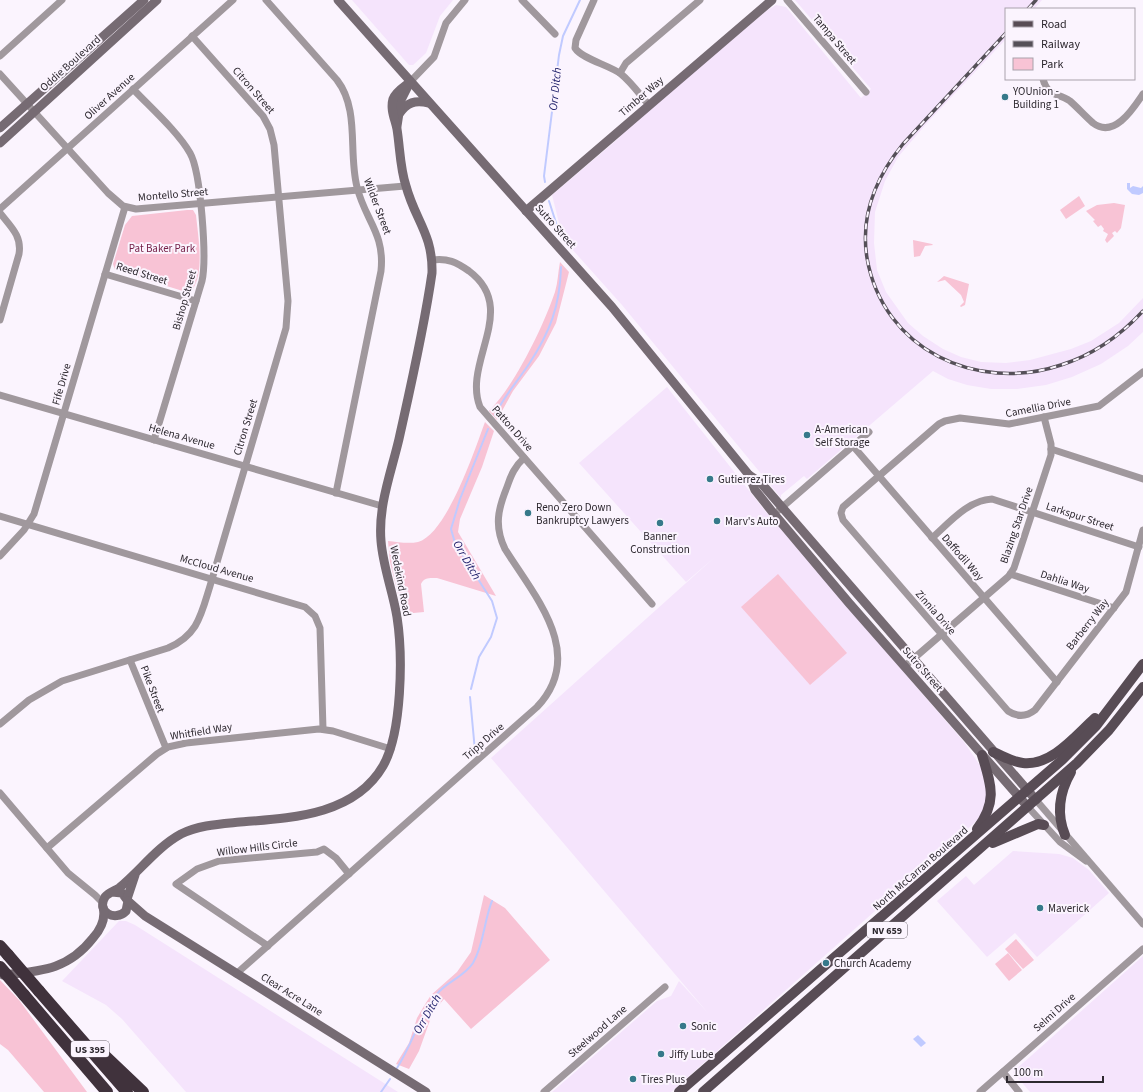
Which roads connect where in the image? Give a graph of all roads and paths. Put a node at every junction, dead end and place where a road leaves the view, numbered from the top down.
1 (62, 0) edge
2 (144, 0) edge
3 (157, 0) edge
4 (233, 0) edge
5 (266, 0) edge
6 (338, 0) edge
7 (465, 0) edge
8 (522, 0) edge
9 (594, 0) edge
10 (700, 0) edge
11 (772, 0) edge
12 (787, 0) edge
13 (555, 34) dead end
14 (192, 36) junction
15 (0, 56) edge
16 (620, 73) junction
17 (0, 74) edge
18 (1043, 80) edge
19 (410, 82) junction
20 (133, 89) junction
21 (866, 92) dead end
22 (1143, 94) edge
23 (28, 103) junction
24 (429, 103) junction
25 (649, 105) junction
26 (35, 111) junction
27 (399, 114) junction
28 (397, 127) junction
29 (0, 128) edge
30 (0, 143) edge
31 (68, 148) junction
32 (405, 186) junction
33 (358, 189) junction
34 (278, 196) junction
35 (200, 203) junction
36 (125, 207) junction
37 (0, 209) edge
38 (526, 211) junction
39 (0, 214) edge
40 (432, 260) junction
41 (105, 274) junction
42 (196, 301) junction
43 (0, 320) edge
44 (1143, 372) edge
45 (0, 395) edge
46 (64, 413) junction
47 (1044, 417) junction
48 (869, 432) dead end
49 (154, 440) junction
50 (853, 446) junction
51 (1051, 448) junction
52 (524, 458) junction
53 (245, 466) junction
54 (749, 475) junction
55 (879, 476) junction
56 (1143, 479) edge
57 (336, 493) junction
58 (382, 506) junction
59 (782, 507) junction
60 (1033, 512) junction
61 (841, 513) joint
62 (774, 514) junction
63 (0, 516) edge
64 (29, 525) junction
65 (1143, 530) edge
66 (932, 538) junction
67 (1139, 547) junction
68 (0, 556) edge
69 (1010, 574) junction
70 (213, 579) junction
71 (984, 598) junction
72 (652, 604) dead end
73 (1114, 608) junction
74 (942, 634) junction
75 (130, 660) junction
76 (913, 660) junction
77 (1143, 664) edge
78 (905, 666) junction
79 (1057, 682) junction
80 (1143, 687) edge
81 (1121, 695) junction
82 (1023, 716) joint
83 (0, 724) edge
84 (973, 727) junction
85 (323, 729) junction
86 (963, 732) junction
87 (166, 748) junction
88 (391, 750) junction
89 (994, 752) junction
90 (982, 755) junction
91 (1077, 764) junction
92 (0, 793) edge
93 (1024, 794) junction
94 (1032, 804) junction
95 (1044, 825) junction
96 (1065, 835) junction
97 (962, 847) junction
98 (47, 848) junction
99 (980, 849) junction
100 (1093, 866) junction
101 (349, 874) junction
102 (135, 875) junction
103 (91, 891) junction
104 (111, 892) junction
105 (127, 900) junction
106 (103, 905) junction
107 (121, 915) junction
108 (145, 916) junction
109 (1143, 924) edge
110 (101, 926) junction
111 (268, 946) junction
112 (1143, 949) edge
113 (4, 950) edge
114 (0, 967) edge
115 (236, 974) junction
116 (0, 976) edge
117 (664, 987) dead end
118 (52, 1006) junction
119 (56, 1033) junction
120 (1003, 1072) junction
121 (98, 1092) edge
122 (107, 1092) edge
123 (127, 1092) edge
124 (143, 1092) edge
125 (426, 1092) edge
126 (544, 1092) edge
127 (680, 1092) edge
128 (703, 1092) edge
129 (980, 1092) edge
130 (1019, 1092) edge

1 - 15 street
2 - 23 street, Oddie Boulevard
3 - 26 street, Oddie Boulevard
4 - 14 street, Oliver Avenue
5 - 33 street, Wilder Street
6 - 19 street, Sutro Street
7 - 19 street, Wedekind Road
8 - 13 street
9 - 16 street
10 - 16 street
11 - 25 street, Timber Way
12 - 21 street, Tampa Street
14 - 20 street, Oliver Avenue
14 - 34 street, Citron Street
16 - 25 street
17 - 23 street, Montello Street
18 - 22 street
19 - 24 street, Sutro Street
19 - 27 street, Wedekind Road
19 - 28 street, Wedekind Road
20 - 31 street, Oliver Avenue
20 - 35 street, Bishop Street
23 - 26 street, Montello Street
23 - 29 street, Oddie Boulevard
24 - 27 street
24 - 38 street, Sutro Street
25 - 38 street, Timber Way
26 - 30 street, Oddie Boulevard
26 - 31 street, Montello Street
27 - 28 street, Wedekind Road
28 - 32 street, Wedekind Road
31 - 36 street, Montello Street
31 - 37 street, Oliver Avenue
32 - 33 street, Montello Street
32 - 40 street, Wedekind Road
33 - 34 street, Montello Street
33 - 57 street, Wilder Street
34 - 35 street, Montello Street
34 - 53 street, Citron Street
35 - 36 street, Montello Street
35 - 42 street, Bishop Street
36 - 41 street, Fife Drive
38 - 54 street, Sutro Street
39 - 43 street
40 - 52 street, Patton Drive
40 - 58 street, Wedekind Road
41 - 42 street, Reed Street
41 - 46 street, Fife Drive
42 - 49 street, Bishop Street
44 - 47 street, Camellia Drive
45 - 46 street, Helena Avenue
46 - 49 street, Helena Avenue
46 - 64 street, Fife Drive
47 - 51 street, Blazing Star Drive
47 - 55 street, Camellia Drive
48 - 50 street
49 - 53 street, Helena Avenue
50 - 55 street, Daffodil Way
50 - 59 street
51 - 56 street
51 - 60 street, Blazing Star Drive
52 - 72 street, Patton Drive
52 - 101 street, Tripp Drive
53 - 57 street, Helena Avenue
53 - 70 street, Citron Street
54 - 59 street, Sutro Street
54 - 62 street, Sutro Street
55 - 61 street, Camellia Drive
55 - 66 street, Daffodil Way
57 - 58 street, Helena Avenue
58 - 88 street, Wedekind Road
59 - 62 street
59 - 76 street, Sutro Street
60 - 66 street, Larkspur Street
60 - 67 street, Larkspur Street
60 - 69 street, Blazing Star Drive
61 - 74 street, Zinnia Drive
62 - 78 street, Sutro Street
63 - 64 street, McCloud Avenue
64 - 68 street, Fife Drive
64 - 70 street, McCloud Avenue
65 - 67 street, Barberry Way
66 - 71 street, Daffodil Way
67 - 73 street, Barberry Way
69 - 71 street, Blazing Star Drive
69 - 73 street, Dahlia Way
70 - 75 street, Citron Street
70 - 85 street, McCloud Avenue
71 - 74 street, Blazing Star Drive
71 - 79 street, Daffodil Way
73 - 79 street, Barberry Way
74 - 76 street, Blazing Star Drive
74 - 82 street, Zinnia Drive
75 - 83 street, Citron Street
75 - 87 street, Pike Street
76 - 78 street, Blazing Star Drive
76 - 84 street, Sutro Street
77 - 81 main road, North McCarran Boulevard / NV 659
78 - 86 street, Sutro Street
79 - 82 street, Barberry Way
80 - 91 main road, NV 659
81 - 89 main road
81 - 93 main road, North McCarran Boulevard / NV 659
84 - 86 street
84 - 89 street, Sutro Street
85 - 87 street, Whitfield Way
85 - 88 street, Whitfield Way
86 - 90 street, Sutro Street
87 - 98 street, Whitfield Way
88 - 102 street, Wedekind Road
89 - 93 street, Sutro Street
90 - 93 street, Sutro Street
90 - 97 main road
91 - 94 main road, NV 659
91 - 96 main road
92 - 98 street
93 - 94 street, Sutro Street
93 - 97 main road, North McCarran Boulevard / NV 659
94 - 95 street, Sutro Street
94 - 96 street, Sutro Street
94 - 99 main road, NV 659
95 - 99 main road
95 - 100 street, Sutro Street
96 - 100 street, Sutro Street
97 - 127 main road, North McCarran Boulevard / NV 659
98 - 103 street
99 - 128 main road, NV 659
100 - 109 street, Sutro Street
101 - 111 street, Tripp Drive
101 - 111 street, Willow Hills Circle
102 - 104 street, Wedekind Road
102 - 105 street, Wedekind Road
103 - 104 street
103 - 106 street
104 - 105 street
104 - 106 street
105 - 107 street
105 - 108 street, Clear Acre Lane
106 - 107 street
106 - 110 street
107 - 108 street, Clear Acre Lane
107 - 110 street
108 - 115 street, Clear Acre Lane
110 - 116 street
111 - 115 street, Tripp Drive
112 - 120 street, Selmi Drive
113 - 118 highway, US 395, bridge
114 - 119 highway, US 395, bridge
115 - 125 street, Clear Acre Lane
117 - 126 street, Steelwood Lane
118 - 123 highway, US 395
118 - 124 highway
119 - 121 highway
119 - 122 highway, US 395
120 - 129 street, Selmi Drive
120 - 130 street

